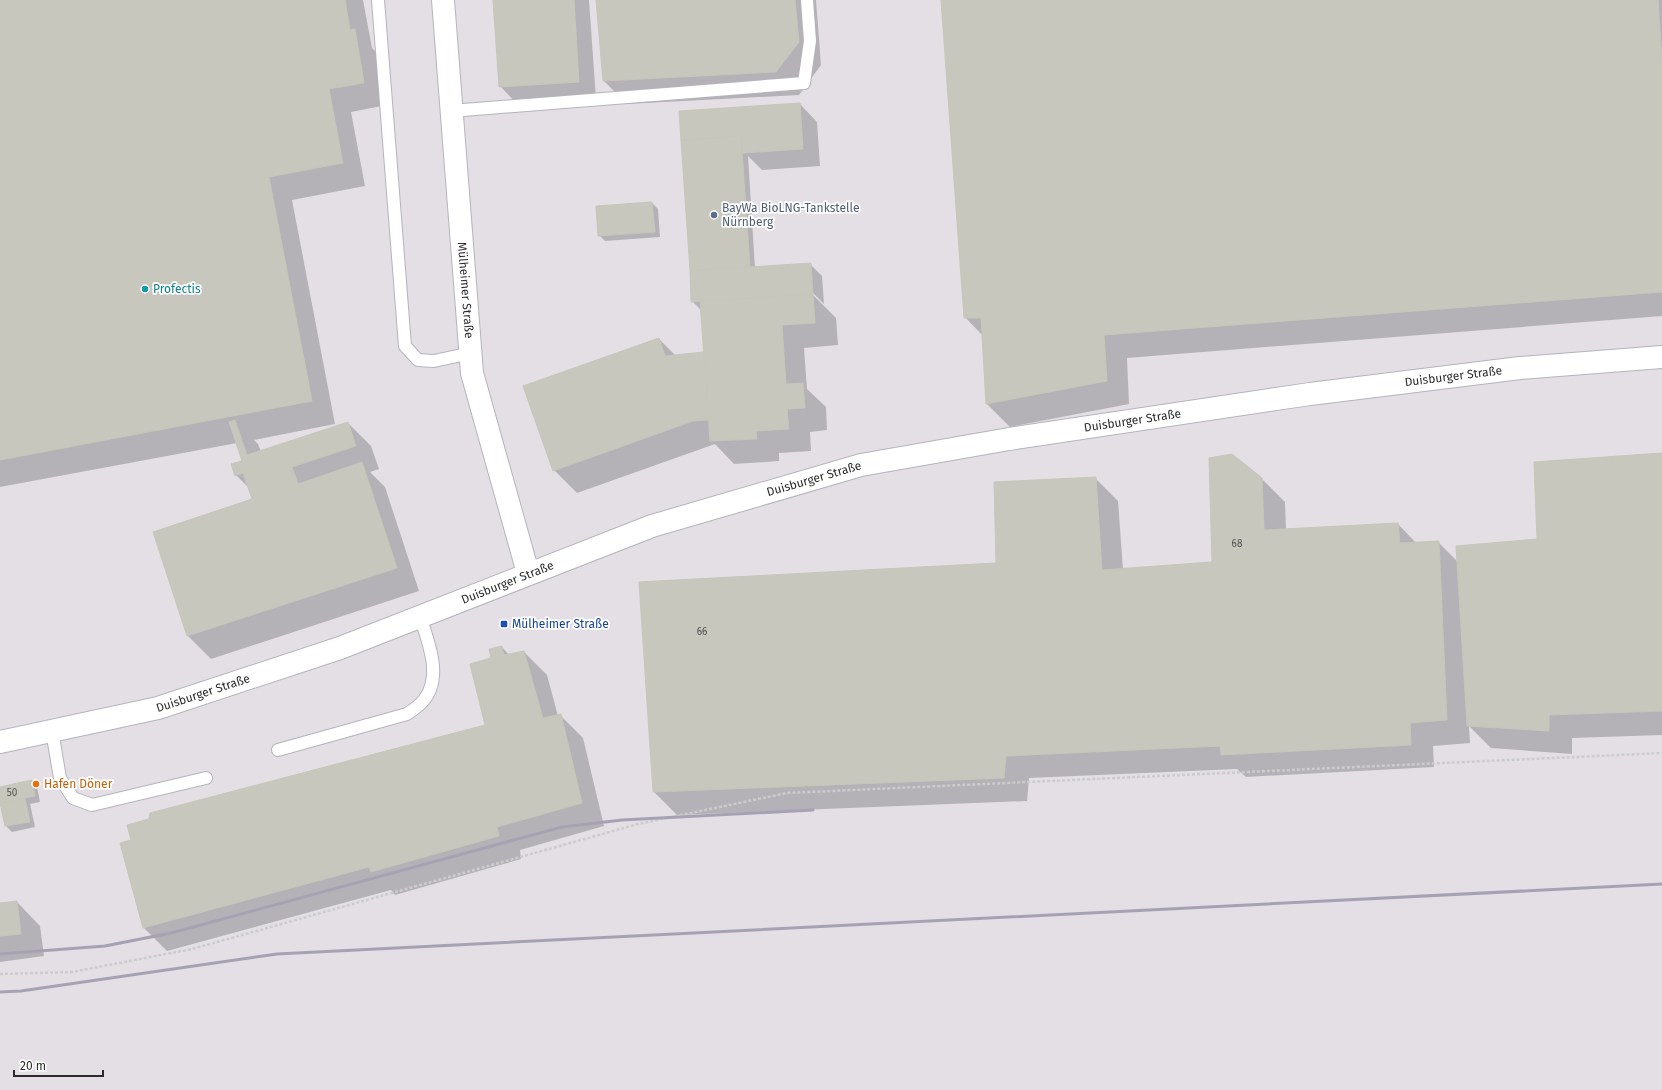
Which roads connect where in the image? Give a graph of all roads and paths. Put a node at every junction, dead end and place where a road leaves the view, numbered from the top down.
1 (378, 0) edge
2 (443, 0) edge
3 (807, 0) edge
4 (452, 111) junction
5 (471, 353) junction
6 (1662, 357) edge
7 (528, 573) junction
8 (420, 616) junction
9 (52, 731) junction
10 (0, 742) edge
11 (278, 750) dead end
12 (1662, 753) edge
13 (206, 778) dead end
14 (0, 974) edge

1 - 5 lane
2 - 4 street, Mülheimer Straße
3 - 4 lane
4 - 5 street, Mülheimer Straße
5 - 7 street, Mülheimer Straße
6 - 7 street, Duisburger Straße
7 - 8 street, Duisburger Straße
8 - 9 street, Duisburger Straße
8 - 11 lane
9 - 10 street, Duisburger Straße
9 - 13 lane
12 - 14 path

